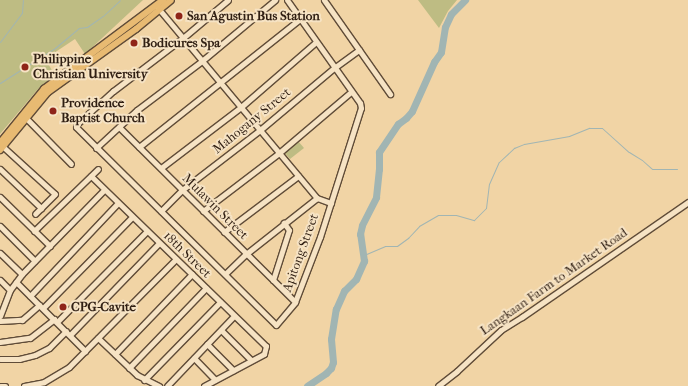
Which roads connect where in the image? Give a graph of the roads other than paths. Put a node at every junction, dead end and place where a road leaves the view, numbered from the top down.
1 (163, 0) edge
2 (171, 0) edge
3 (228, 0) edge
4 (275, 0) edge
5 (287, 0) edge
6 (324, 0) edge
7 (159, 8) junction
8 (300, 19) junction
9 (184, 37) junction
10 (316, 42) junction
11 (359, 50) junction
12 (203, 60) junction
13 (334, 68) junction
14 (222, 83) junction
15 (351, 92) junction
16 (390, 94) dead end
17 (241, 107) junction
18 (24, 116) junction
19 (119, 127) junction
20 (260, 130) junction
21 (1, 146) edge
22 (139, 147) junction
23 (96, 148) junction
24 (279, 153) junction
25 (71, 164) dead end
26 (161, 168) junction
27 (0, 169) edge
28 (98, 169) dead end
29 (90, 176) junction
30 (298, 176) junction
31 (104, 190) junction
32 (182, 190) junction
33 (317, 198) junction
34 (1, 200) edge
35 (688, 202) edge
36 (118, 203) junction
37 (331, 203) junction
38 (41, 208) junction
39 (161, 211) junction
40 (203, 211) junction
41 (35, 214) dead end
42 (132, 217) junction
43 (284, 223) junction
44 (0, 226) edge
45 (34, 231) junction
46 (147, 231) junction
47 (224, 232) junction
48 (159, 243) junction
49 (50, 246) junction
50 (0, 253) edge
51 (246, 254) junction
52 (176, 259) junction
53 (35, 261) junction
54 (22, 274) junction
55 (192, 274) junction
56 (226, 274) junction
57 (0, 280) edge
58 (273, 280) junction
59 (16, 282) junction
60 (206, 288) junction
61 (10, 290) junction
62 (30, 296) junction
63 (220, 302) junction
64 (295, 302) junction
65 (41, 307) junction
66 (1, 309) edge
67 (0, 316) edge
68 (234, 316) junction
69 (0, 321) edge
70 (55, 321) junction
71 (221, 330) junction
72 (68, 333) junction
73 (98, 338) junction
74 (0, 342) edge
75 (207, 344) junction
76 (86, 351) junction
77 (115, 354) junction
78 (194, 358) junction
79 (0, 359) edge
80 (251, 360) junction
81 (129, 368) junction
82 (232, 370) junction
83 (144, 380) junction
84 (215, 380) junction
85 (0, 386) edge
86 (5, 386) edge
87 (24, 386) edge
88 (159, 386) edge
89 (167, 386) edge
90 (204, 386) edge
91 (438, 386) edge

1 - 7 main road
2 - 7 main road
3 - 9 street
4 - 12 street
5 - 8 street, Apitong Street
6 - 11 street
7 - 9 street
7 - 18 main road
8 - 10 street, Apitong Street
8 - 14 street
9 - 12 street
9 - 23 street, Apitong Street
10 - 13 street, Apitong Street
10 - 17 street
11 - 13 street, Mahogany Street
11 - 16 street
12 - 14 street
12 - 19 street
13 - 15 street, Apitong Street
13 - 20 street, Mahogany Street
14 - 17 street
14 - 22 street
15 - 24 street
15 - 37 street, Apitong Street
17 - 20 street
17 - 26 street
18 - 21 main road
18 - 25 street
19 - 22 street, Mulawin Street
19 - 23 street
20 - 24 street
20 - 32 street, Mahogany Street
21 - 38 street
22 - 26 street, Mulawin Street
23 - 39 street, Apitong Street
24 - 30 street
24 - 40 street
26 - 32 street, Mulawin Street
27 - 38 street
28 - 29 street
29 - 31 street, 18th Street
29 - 45 street
30 - 33 street
30 - 47 street
31 - 36 street, 18th Street
31 - 49 street
32 - 39 street, Mahogany Street
32 - 40 street, Mulawin Street
33 - 37 street
33 - 43 street
34 - 45 street
35 - 91 street, Langkaan Farm to Market Road
36 - 42 street, 18th Street
36 - 62 street
37 - 64 street, Apitong Street
38 - 41 street
39 - 56 street, Apitong Street
40 - 47 street, Mulawin Street
42 - 46 street, 18th Street
42 - 65 street
43 - 51 street
43 - 58 street
44 - 53 street
45 - 49 street
46 - 48 street, 18th Street
46 - 70 street
47 - 51 street, Mulawin Street
48 - 52 street, 18th Street
48 - 72 street
49 - 53 street
50 - 54 street
51 - 56 street
51 - 58 street, Mulawin Street
52 - 55 street, 18th Street
52 - 73 street
53 - 54 street
54 - 59 street
55 - 60 street, 18th Street
55 - 77 street
56 - 64 street, Apitong Street
57 - 61 street
58 - 64 street, Mulawin Street
59 - 61 street
59 - 62 street
60 - 63 street, 18th Street
60 - 81 street
61 - 66 street
62 - 65 street
63 - 68 street, 18th Street
63 - 83 street
65 - 69 street
65 - 70 street
66 - 67 street
68 - 71 street
68 - 80 street, 18th Street
70 - 72 street
70 - 74 street
71 - 75 street
71 - 80 street
72 - 76 street
72 - 79 street
73 - 76 street
73 - 77 street
75 - 78 street
75 - 82 street
76 - 87 street
77 - 81 street
78 - 84 street
78 - 89 street
80 - 82 street
81 - 83 street
82 - 84 street
83 - 88 street
84 - 90 street
85 - 86 street

